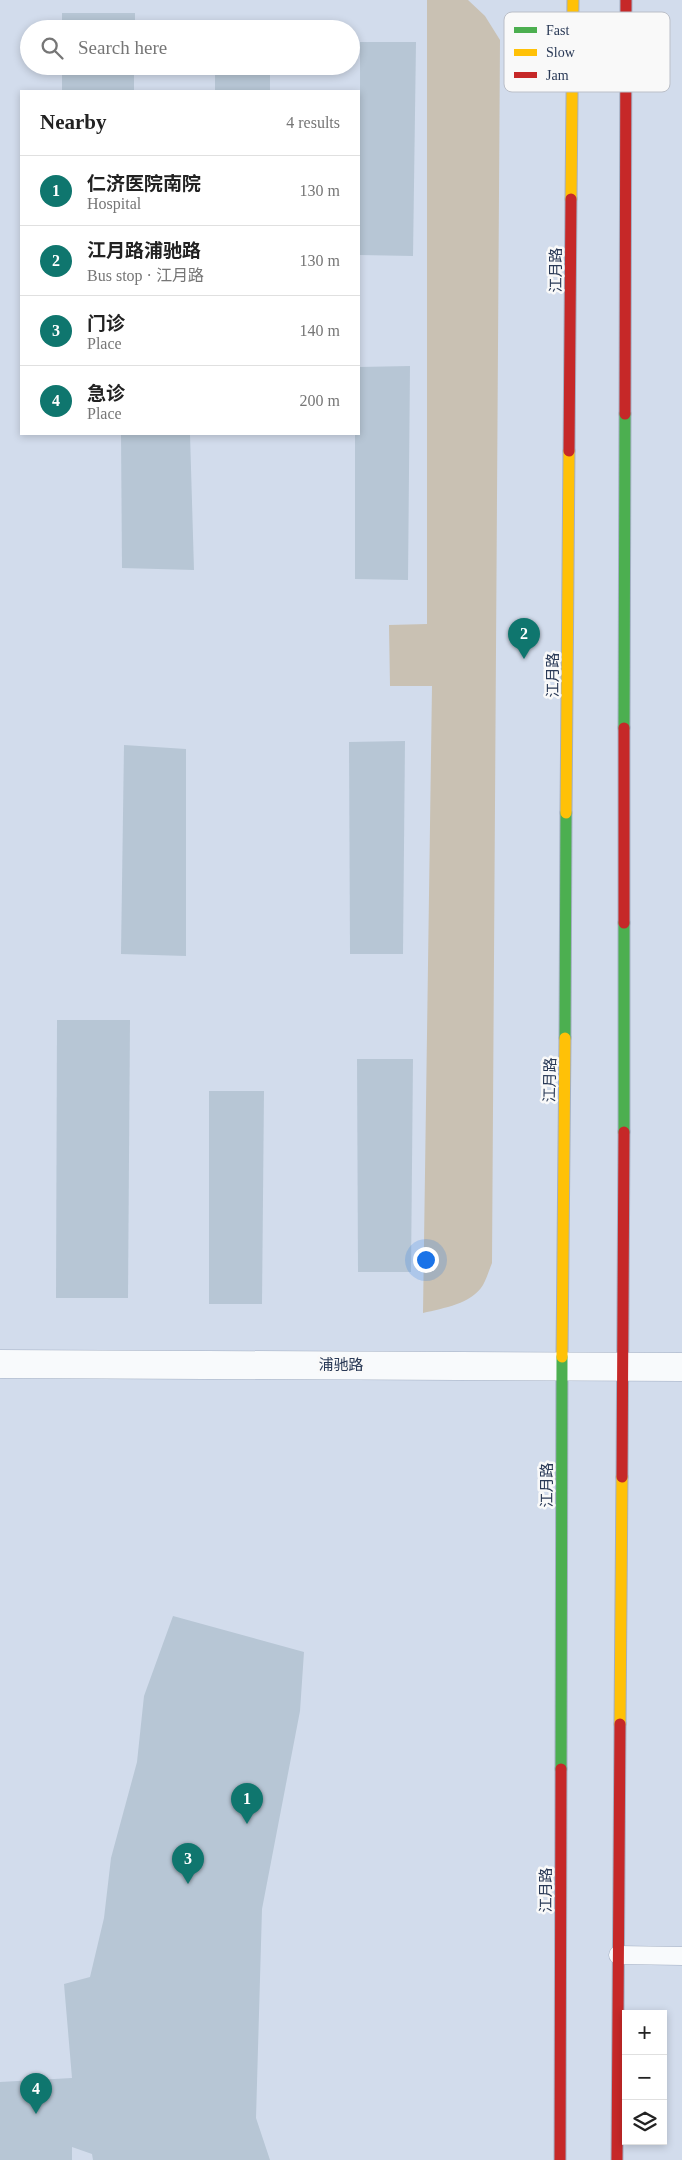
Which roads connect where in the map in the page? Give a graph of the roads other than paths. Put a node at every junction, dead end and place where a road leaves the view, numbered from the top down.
1 (572, 92) edge
2 (626, 92) edge
3 (0, 1364) edge
4 (562, 1367) junction
5 (623, 1367) junction
6 (682, 1367) edge
7 (618, 1955) junction
8 (682, 1956) edge
9 (560, 2160) edge
10 (616, 2160) edge

1 - 4 street, 江月路
2 - 5 street
3 - 4 street, 浦驰路
4 - 5 street, 浦驰路
4 - 9 street, 江月路
5 - 6 street, 浦驰路
5 - 7 street
7 - 8 lane
7 - 10 street

